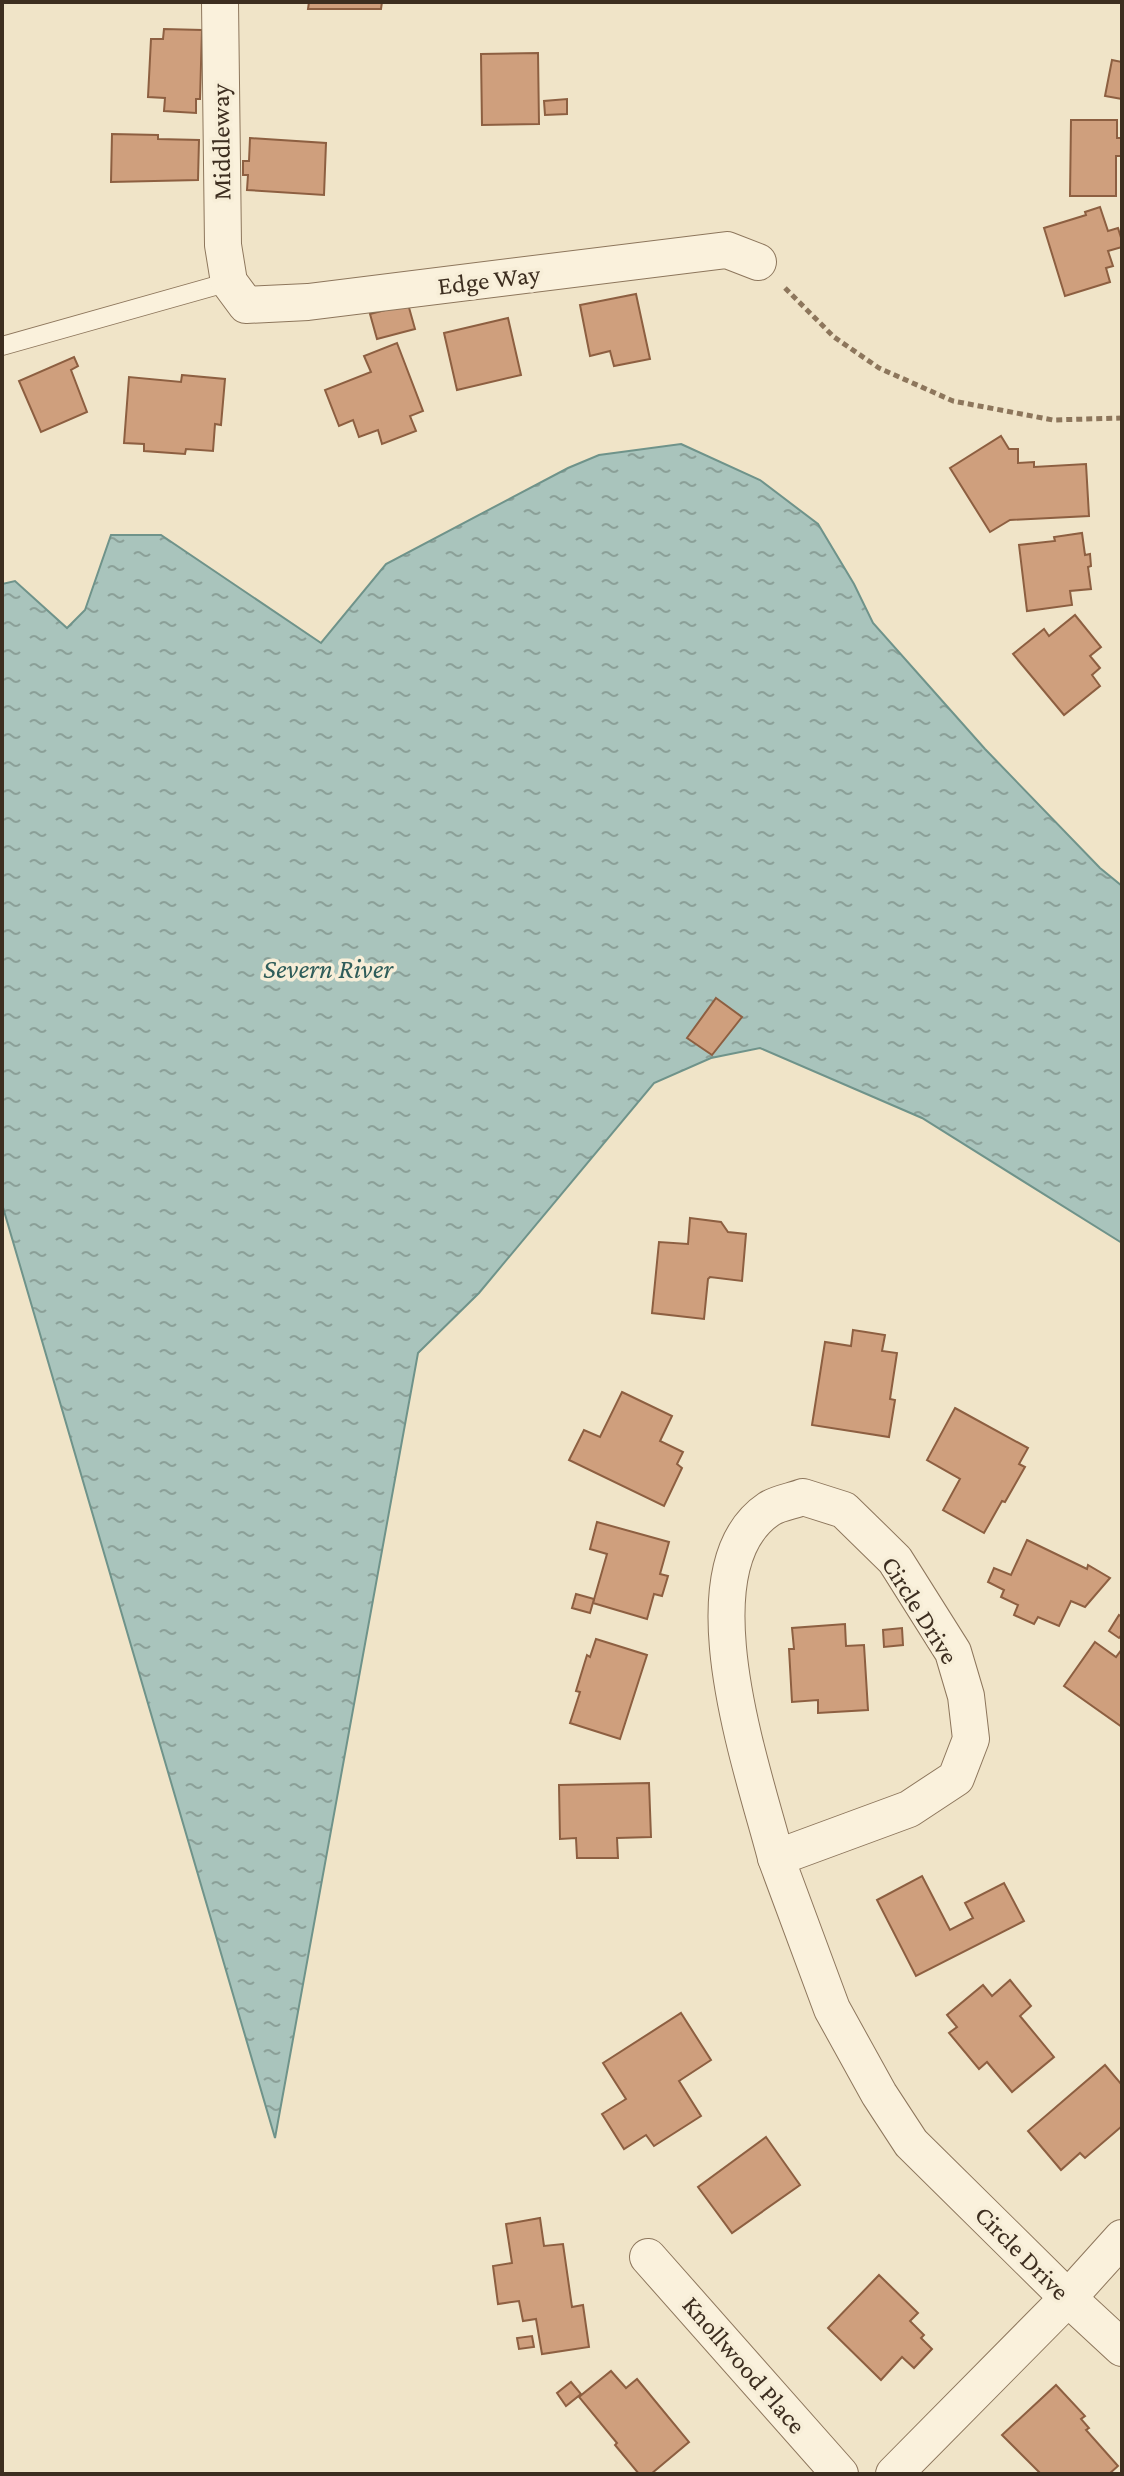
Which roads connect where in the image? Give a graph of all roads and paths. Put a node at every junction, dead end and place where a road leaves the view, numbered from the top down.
1 (220, 2) edge
2 (758, 262) joint
3 (229, 282) junction
4 (2, 346) edge
5 (1122, 418) edge
6 (776, 1858) junction
7 (1122, 2238) edge
8 (648, 2257) dead end
9 (1068, 2298) junction
10 (1122, 2348) edge
11 (840, 2474) edge
12 (894, 2474) edge

1 - 3 street, Middleway
2 - 3 street, Edge Way
2 - 5 path
3 - 4 lane
6 - 6 street, Circle Drive
6 - 9 street, Circle Drive
7 - 9 street
8 - 11 street, Knollwood Place
9 - 10 street, Circle Drive
9 - 12 street

